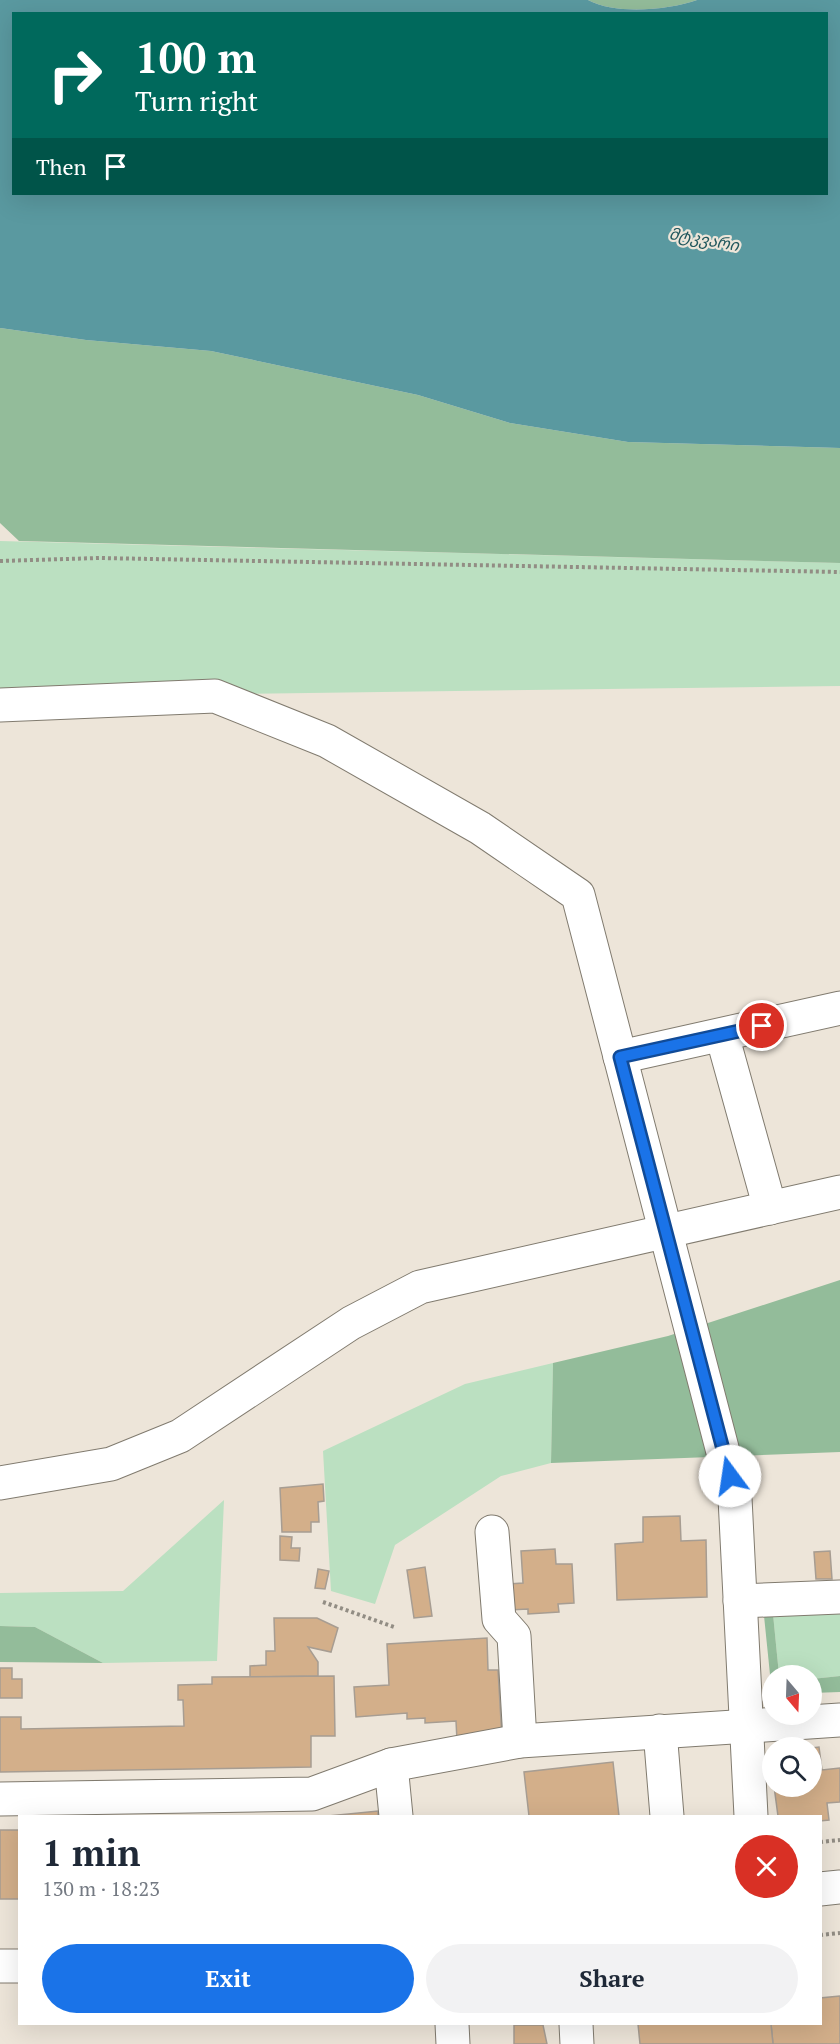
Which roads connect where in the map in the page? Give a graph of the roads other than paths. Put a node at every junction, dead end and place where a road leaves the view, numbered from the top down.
1 (0, 705) edge
2 (840, 1008) edge
3 (722, 1035) junction
4 (620, 1057) junction
5 (840, 1192) edge
6 (770, 1208) junction
7 (667, 1232) junction
8 (0, 1483) edge
9 (492, 1532) dead end
10 (840, 1597) edge
11 (740, 1601) junction
12 (840, 1720) edge
13 (744, 1726) junction
14 (660, 1731) junction
15 (520, 1741) junction
16 (391, 1765) junction
17 (0, 1799) edge
18 (396, 1815) edge
19 (668, 1815) edge
20 (751, 1815) edge
21 (840, 1887) edge
22 (822, 1889) edge
23 (0, 1966) edge
24 (18, 1966) edge
25 (453, 2025) edge
26 (576, 2025) edge
27 (453, 2044) edge
28 (577, 2044) edge

1 - 4 main road
2 - 3 main road
3 - 4 main road
3 - 6 main road
4 - 7 main road
5 - 6 main road
6 - 7 main road
7 - 8 main road
7 - 11 main road
9 - 15 main road
10 - 11 main road
11 - 13 main road
12 - 13 main road
13 - 14 main road
13 - 20 main road
14 - 15 main road
14 - 19 main road
15 - 16 main road
16 - 17 main road
16 - 18 main road
21 - 22 main road
23 - 24 main road
25 - 27 main road
26 - 28 main road

